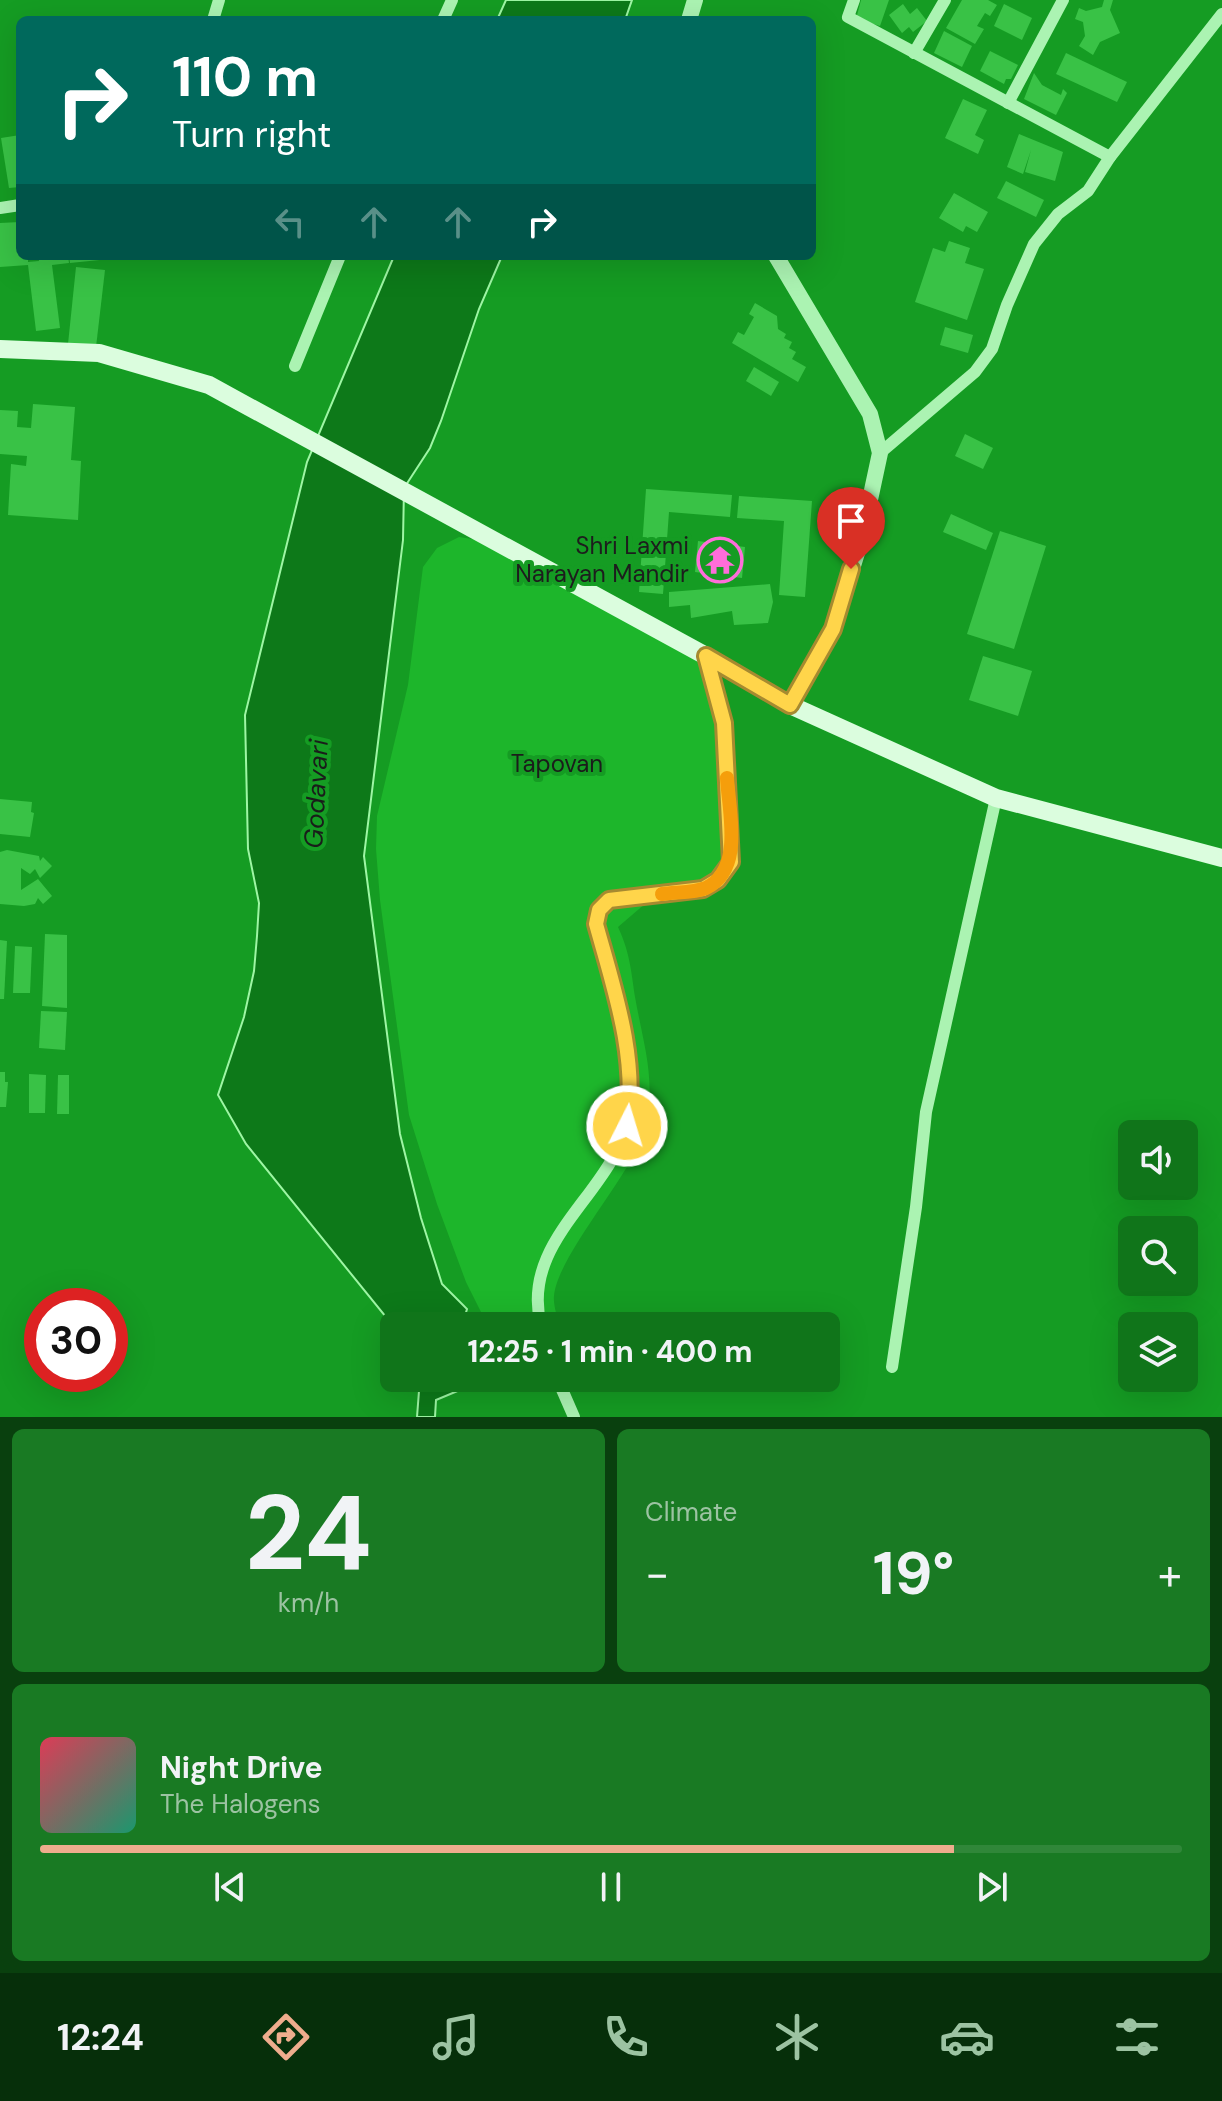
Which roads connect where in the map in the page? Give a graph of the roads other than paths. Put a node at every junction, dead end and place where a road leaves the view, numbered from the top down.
1 (854, 0) edge
2 (945, 0) edge
3 (1063, 0) edge
4 (1222, 14) edge
5 (914, 53) junction
6 (1008, 103) junction
7 (1110, 157) junction
8 (338, 260) edge
9 (778, 260) edge
10 (0, 349) edge
11 (295, 366) dead end
12 (880, 453) junction
13 (706, 656) junction
14 (790, 705) junction
15 (996, 798) junction
16 (1222, 858) edge
17 (540, 1312) edge
18 (892, 1367) dead end
19 (563, 1392) edge
20 (574, 1417) edge

1 - 5 street
2 - 5 street
3 - 6 street
4 - 7 street
5 - 6 street
6 - 7 street
7 - 12 street
8 - 11 street
9 - 12 street
10 - 13 main road
12 - 14 street
13 - 14 main road
13 - 17 street
14 - 15 main road
15 - 16 main road
15 - 18 street
19 - 20 street

